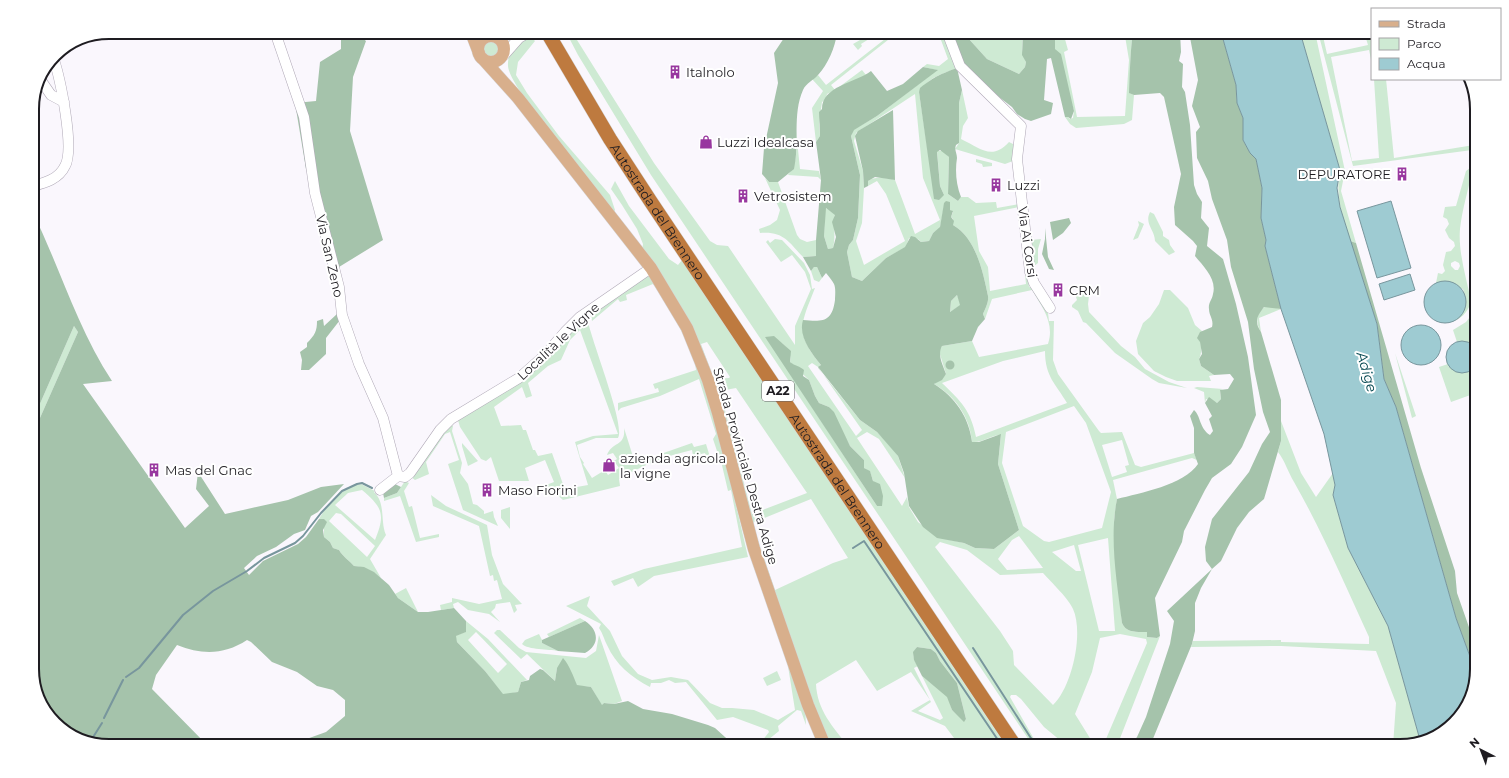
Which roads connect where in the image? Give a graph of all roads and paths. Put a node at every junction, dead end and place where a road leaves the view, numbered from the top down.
1 (277, 39) edge
2 (474, 39) edge
3 (484, 39) edge
4 (497, 39) edge
5 (518, 39) edge
6 (551, 39) edge
7 (561, 39) edge
8 (950, 39) edge
9 (480, 56) junction
10 (502, 56) junction
11 (55, 64) edge
12 (44, 84) edge
13 (518, 98) junction
14 (64, 102) junction
15 (39, 184) edge
16 (651, 268) junction
17 (1050, 308) dead end
18 (398, 476) junction
19 (380, 490) dead end
20 (822, 739) edge
21 (1010, 739) edge
22 (1019, 739) edge

1 - 18 street, Via San Zeno
2 - 9 main road, Strada Provinciale Destra Adige
3 - 9 main road
4 - 10 main road
5 - 10 street
6 - 21 highway, Autostrada del Brennero / A22
7 - 22 highway, Autostrada del Brennero / A22
8 - 17 street, Via Ai Corsi
9 - 10 main road
9 - 13 main road, Strada Provinciale Destra Adige
10 - 13 main road, Strada Provinciale Destra Adige
11 - 14 street
12 - 14 street
13 - 16 main road, Strada Provinciale Destra Adige
14 - 15 street
16 - 18 street, Località le Vigne
16 - 20 main road, Strada Provinciale Destra Adige
18 - 19 street, Località le Vigne

